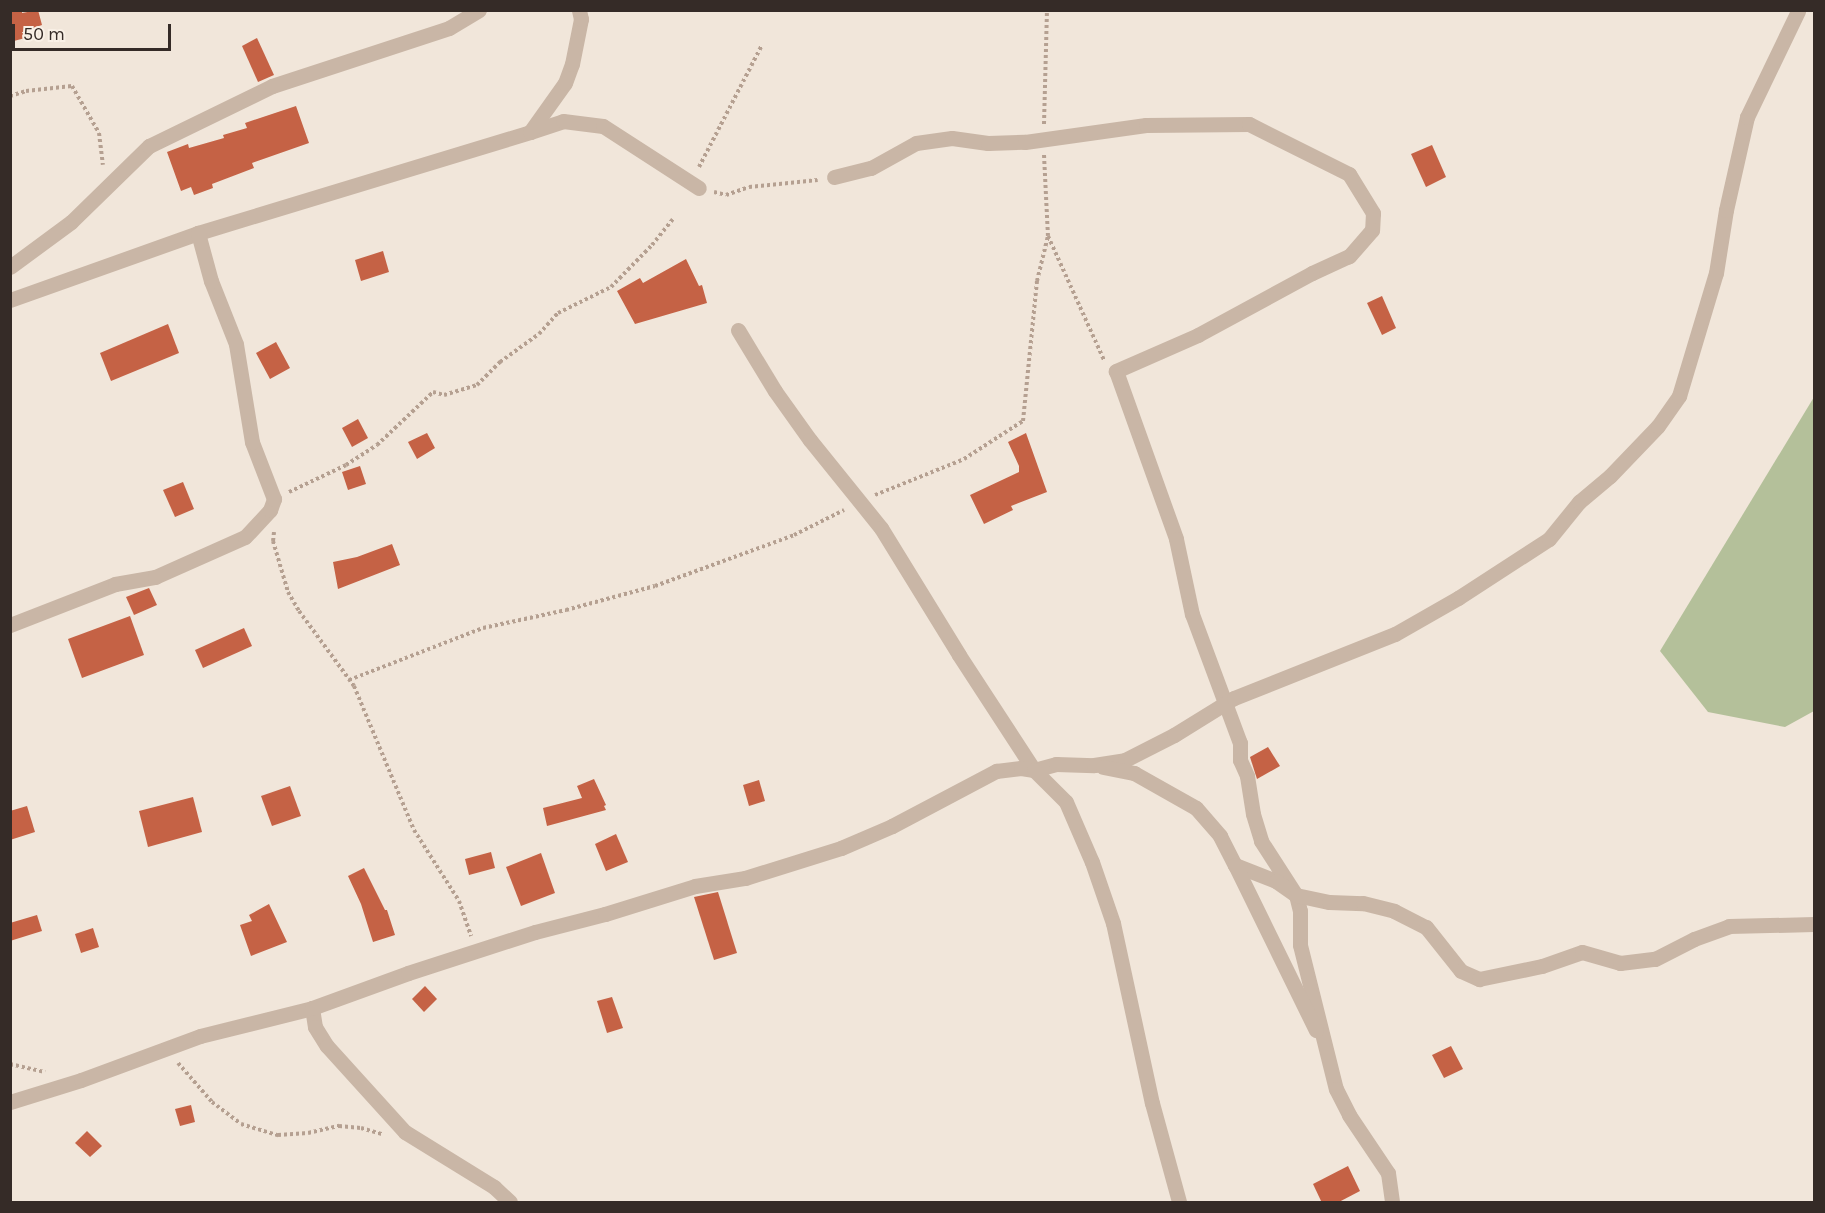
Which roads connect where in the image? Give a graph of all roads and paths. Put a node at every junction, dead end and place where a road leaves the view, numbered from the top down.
1 (479, 10) edge
2 (579, 10) edge
3 (1047, 10) edge
4 (1798, 11) edge
5 (762, 45) dead end
6 (10, 96) edge
7 (530, 132) junction
8 (1044, 140) junction
9 (104, 172) dead end
10 (834, 177) joint
11 (699, 188) junction
12 (673, 219) dead end
13 (198, 234) junction
14 (1048, 236) junction
15 (10, 267) edge
16 (10, 300) edge
17 (738, 330) dead end
18 (1116, 371) junction
19 (274, 499) junction
20 (861, 501) junction
21 (274, 530) dead end
22 (10, 625) edge
23 (349, 680) junction
24 (1226, 703) junction
25 (1094, 765) junction
26 (1034, 770) junction
27 (1235, 865) junction
28 (1296, 896) junction
29 (1815, 924) edge
30 (476, 951) junction
31 (312, 1008) junction
32 (1323, 1043) junction
33 (167, 1048) junction
34 (10, 1102) edge
35 (388, 1135) dead end
36 (510, 1203) edge
37 (1179, 1203) edge
38 (1392, 1203) edge

1 - 15 street
2 - 7 street
3 - 8 path
4 - 24 street
5 - 11 path
6 - 9 path
7 - 11 street
7 - 13 street
8 - 10 street
8 - 14 path
8 - 18 street
10 - 11 path
12 - 19 path
13 - 16 street
13 - 19 street
14 - 18 path
14 - 20 path
17 - 20 street
18 - 24 street
19 - 22 street
20 - 23 path
20 - 26 street
21 - 23 path
23 - 30 path
24 - 25 street
24 - 28 street
25 - 26 street
25 - 27 street
26 - 30 street
26 - 37 street
27 - 28 street
27 - 32 street
28 - 29 street
28 - 32 street
30 - 31 street
31 - 33 street
31 - 36 street
32 - 38 street
33 - 34 street
33 - 35 path

